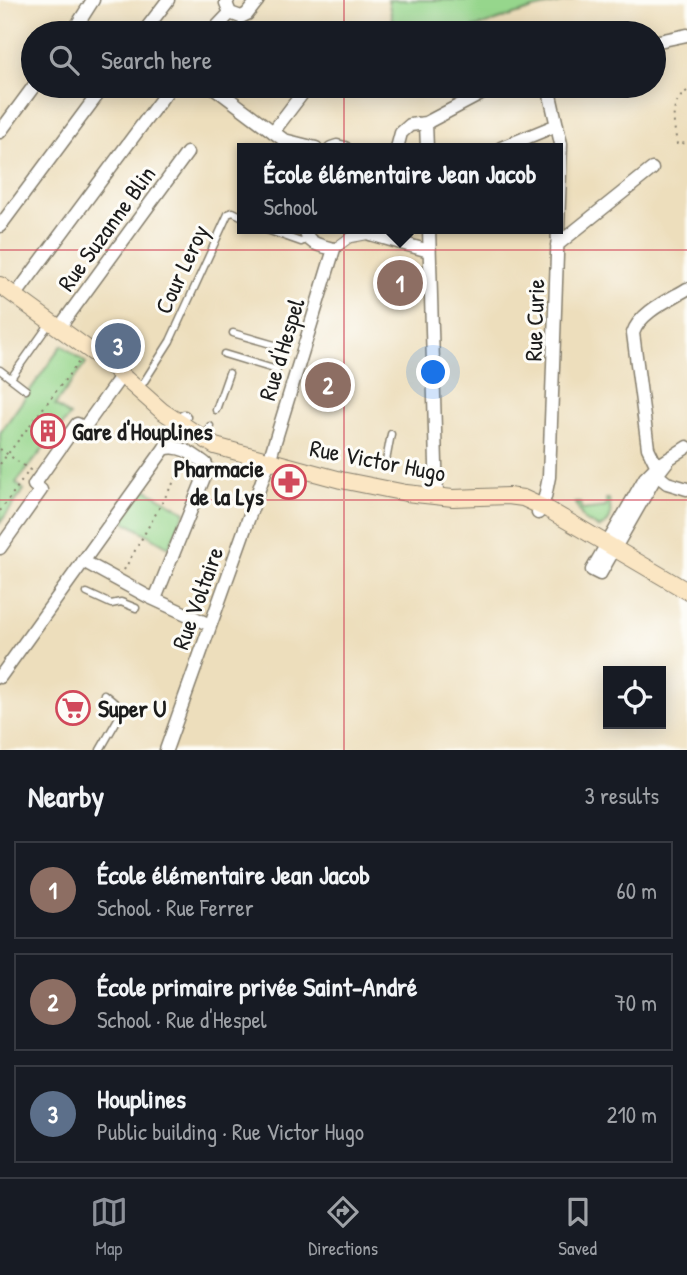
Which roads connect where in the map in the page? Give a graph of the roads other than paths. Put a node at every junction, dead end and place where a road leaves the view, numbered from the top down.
1 (93, 0) edge
2 (168, 0) edge
3 (258, 0) edge
4 (226, 4) edge
5 (80, 21) edge
6 (152, 21) edge
7 (217, 21) edge
8 (687, 35) edge
9 (666, 39) edge
10 (25, 98) edge
11 (95, 98) edge
12 (162, 98) edge
13 (228, 98) edge
14 (299, 98) edge
15 (473, 98) edge
16 (551, 98) edge
17 (426, 123) junction
18 (557, 125) junction
19 (0, 132) edge
20 (273, 132) junction
21 (295, 143) edge
22 (398, 143) edge
23 (427, 143) edge
24 (513, 143) edge
25 (561, 143) edge
26 (187, 153) dead end
27 (652, 169) dead end
28 (237, 214) edge
29 (0, 226) edge
30 (278, 234) edge
31 (307, 234) edge
32 (362, 234) edge
33 (380, 234) edge
34 (429, 234) edge
35 (557, 234) edge
36 (557, 246) junction
37 (334, 249) junction
38 (429, 251) junction
39 (4, 289) edge
40 (687, 289) edge
41 (55, 325) junction
42 (233, 333) dead end
43 (278, 346) dead end
44 (224, 354) dead end
45 (0, 370) edge
46 (277, 370) dead end
47 (229, 373) dead end
48 (122, 375) junction
49 (10, 378) junction
50 (26, 390) dead end
51 (139, 390) junction
52 (216, 410) dead end
53 (182, 420) junction
54 (391, 434) dead end
55 (687, 447) edge
56 (164, 449) junction
57 (262, 459) junction
58 (386, 461) dead end
59 (656, 471) junction
60 (687, 489) edge
61 (437, 497) junction
62 (540, 510) junction
63 (0, 548) edge
64 (609, 549) junction
65 (83, 561) junction
66 (687, 590) edge
67 (87, 593) dead end
68 (155, 598) junction
69 (687, 598) edge
70 (136, 608) dead end
71 (210, 625) junction
72 (0, 677) edge
73 (104, 694) dead end
74 (100, 750) edge
75 (166, 750) edge

1 - 5 street
2 - 6 street
3 - 4 street
4 - 7 street
8 - 9 street
10 - 19 street
11 - 29 street
12 - 39 street
13 - 20 street
14 - 20 street
15 - 17 street
16 - 18 street, Rue Curie
17 - 22 street
17 - 23 street
18 - 24 street
18 - 25 street, Rue Curie
20 - 21 street
26 - 41 street, Rue Suzanne Blin
27 - 36 street
28 - 51 lane, Cour Leroy
30 - 31 lane
31 - 37 street
32 - 37 street
33 - 38 street
34 - 38 street
35 - 36 street, Rue Curie
36 - 62 street, Rue Curie
37 - 57 street, Rue d'Hespel
38 - 61 street
39 - 41 main road, Rue Victor Hugo
40 - 59 street
41 - 48 main road, Rue Victor Hugo
41 - 49 lane
42 - 43 lane
44 - 46 lane
45 - 49 lane
47 - 52 lane
48 - 51 main road, Rue Victor Hugo
48 - 63 street
49 - 50 lane
51 - 53 main road, Rue Victor Hugo
53 - 56 street
53 - 57 main road, Rue Victor Hugo
54 - 58 lane
55 - 59 street
56 - 65 street
56 - 68 street
57 - 61 main road, Rue Victor Hugo
57 - 71 street, Rue Voltaire
59 - 60 street
59 - 64 street
61 - 62 main road, Rue Victor Hugo
62 - 64 main road, Rue Victor Hugo
64 - 66 main road, Rue Victor Hugo
64 - 69 main road, Rue Victor Hugo
65 - 68 street
65 - 72 street
67 - 70 lane
68 - 71 street
71 - 75 street, Rue Voltaire
73 - 74 lane

